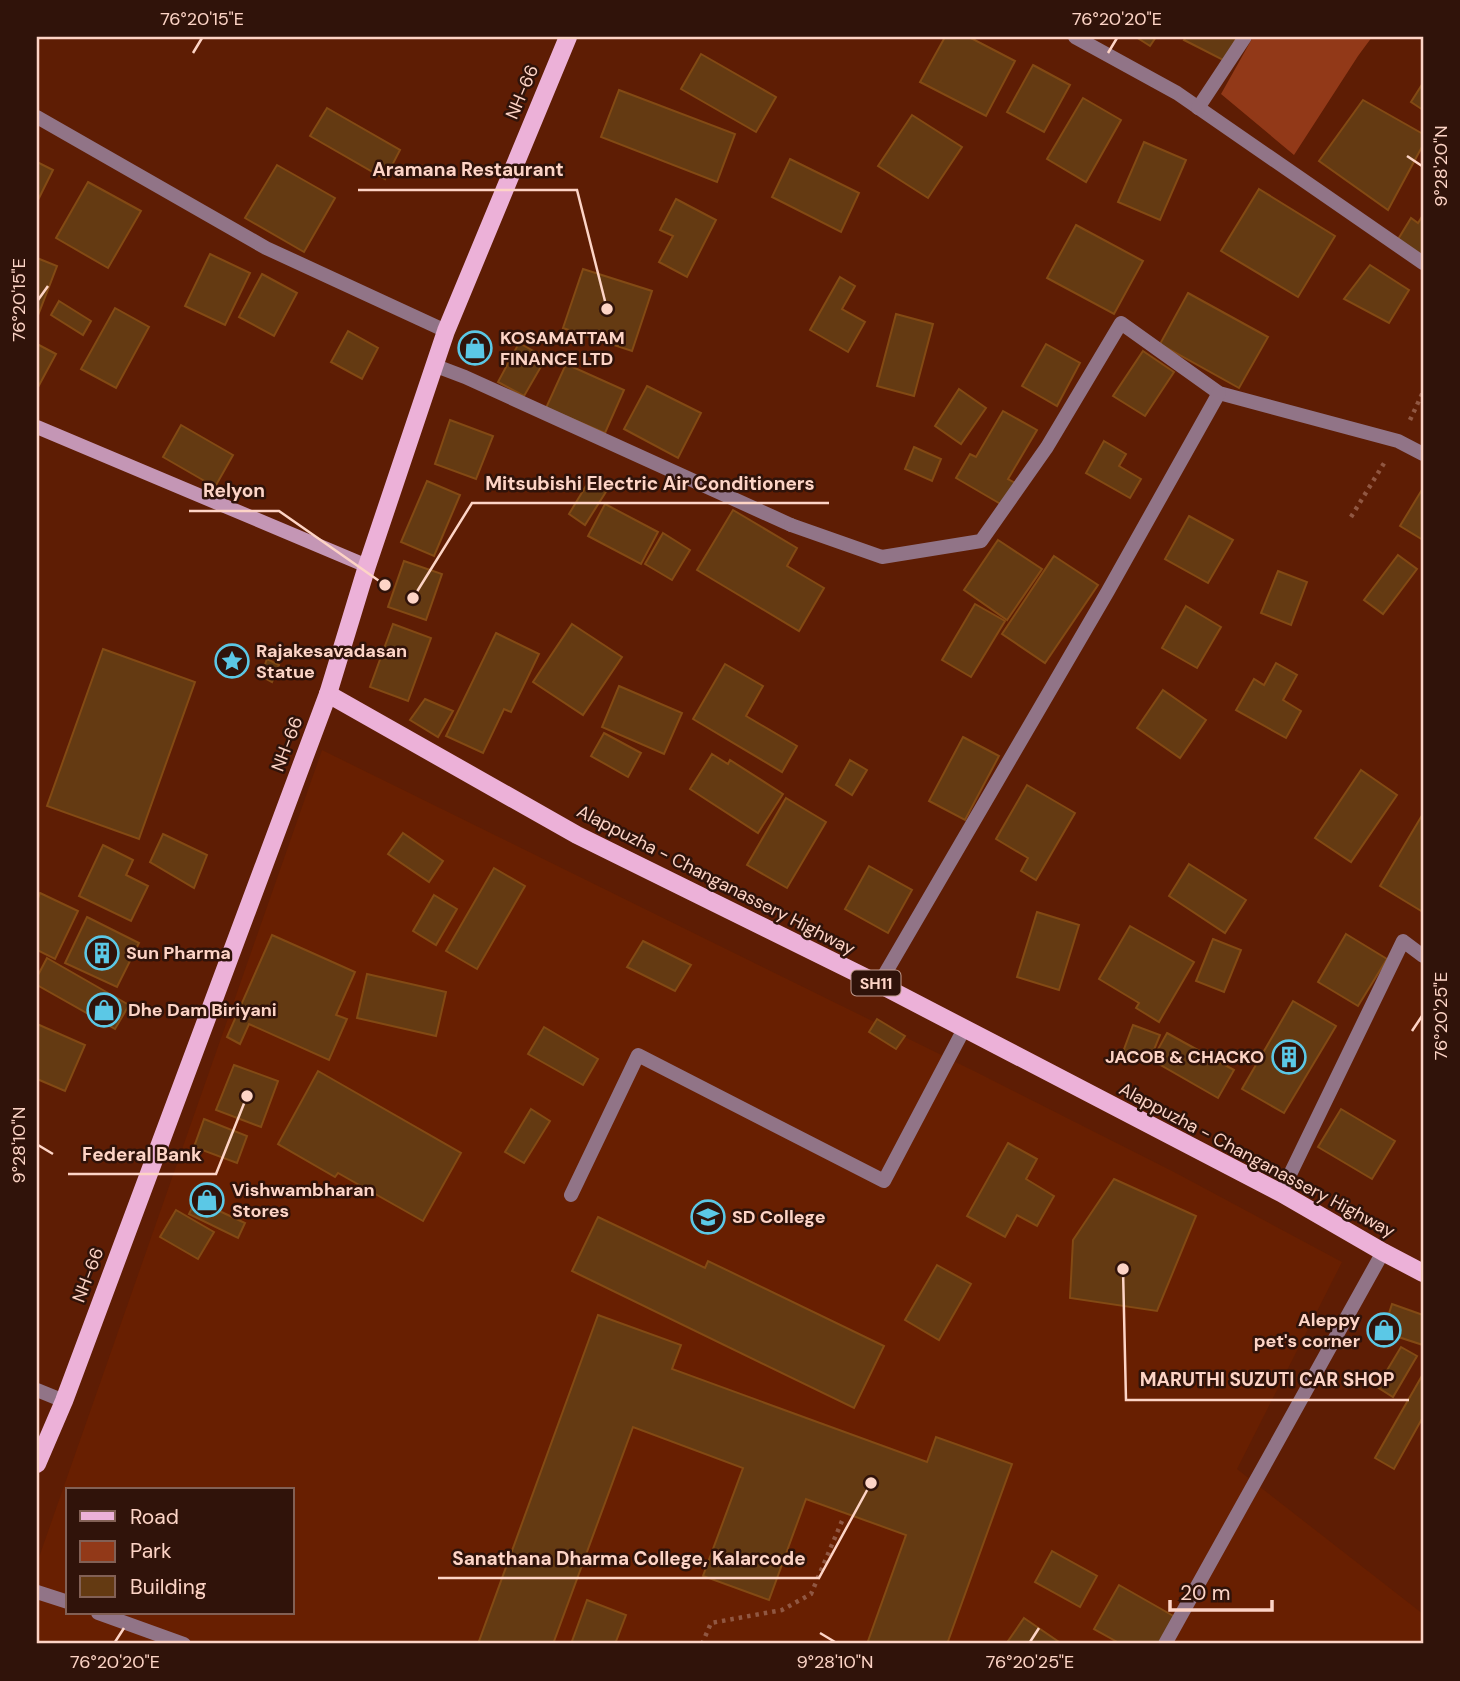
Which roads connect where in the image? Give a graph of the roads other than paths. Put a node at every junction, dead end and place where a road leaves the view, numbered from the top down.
1 (568, 37) edge
2 (1075, 37) edge
3 (1245, 37) edge
4 (1198, 108) junction
5 (37, 117) edge
6 (1423, 263) edge
7 (446, 331) junction
8 (436, 366) junction
9 (1219, 393) junction
10 (37, 427) edge
11 (1423, 454) edge
12 (367, 566) junction
13 (328, 694) junction
14 (1423, 956) edge
15 (879, 985) junction
16 (964, 1029) junction
17 (1281, 1193) junction
18 (571, 1195) dead end
19 (1383, 1252) junction
20 (1423, 1273) edge
21 (37, 1390) edge
22 (64, 1401) junction
23 (37, 1464) edge
24 (37, 1592) edge
25 (66, 1601) edge
26 (100, 1614) edge
27 (184, 1644) edge
28 (1165, 1644) edge

1 - 7 main road, NH-66
2 - 4 street
3 - 4 street
4 - 6 street
5 - 7 street
7 - 8 main road, NH-66
8 - 9 street
8 - 12 main road, NH-66
9 - 11 street
9 - 15 street
10 - 12 street
12 - 13 main road, NH-66
13 - 15 main road, Alappuzha - Changanassery Highway / SH11
13 - 22 main road, NH-66
14 - 17 street
15 - 16 main road, Alappuzha - Changanassery Highway / SH11
16 - 17 main road, Alappuzha - Changanassery Highway / SH11
16 - 18 street
17 - 19 main road, Alappuzha - Changanassery Highway / SH11
19 - 20 main road, Alappuzha - Changanassery Highway / SH11
19 - 28 street
21 - 22 street
22 - 23 main road, NH-66
24 - 25 street
26 - 27 street

